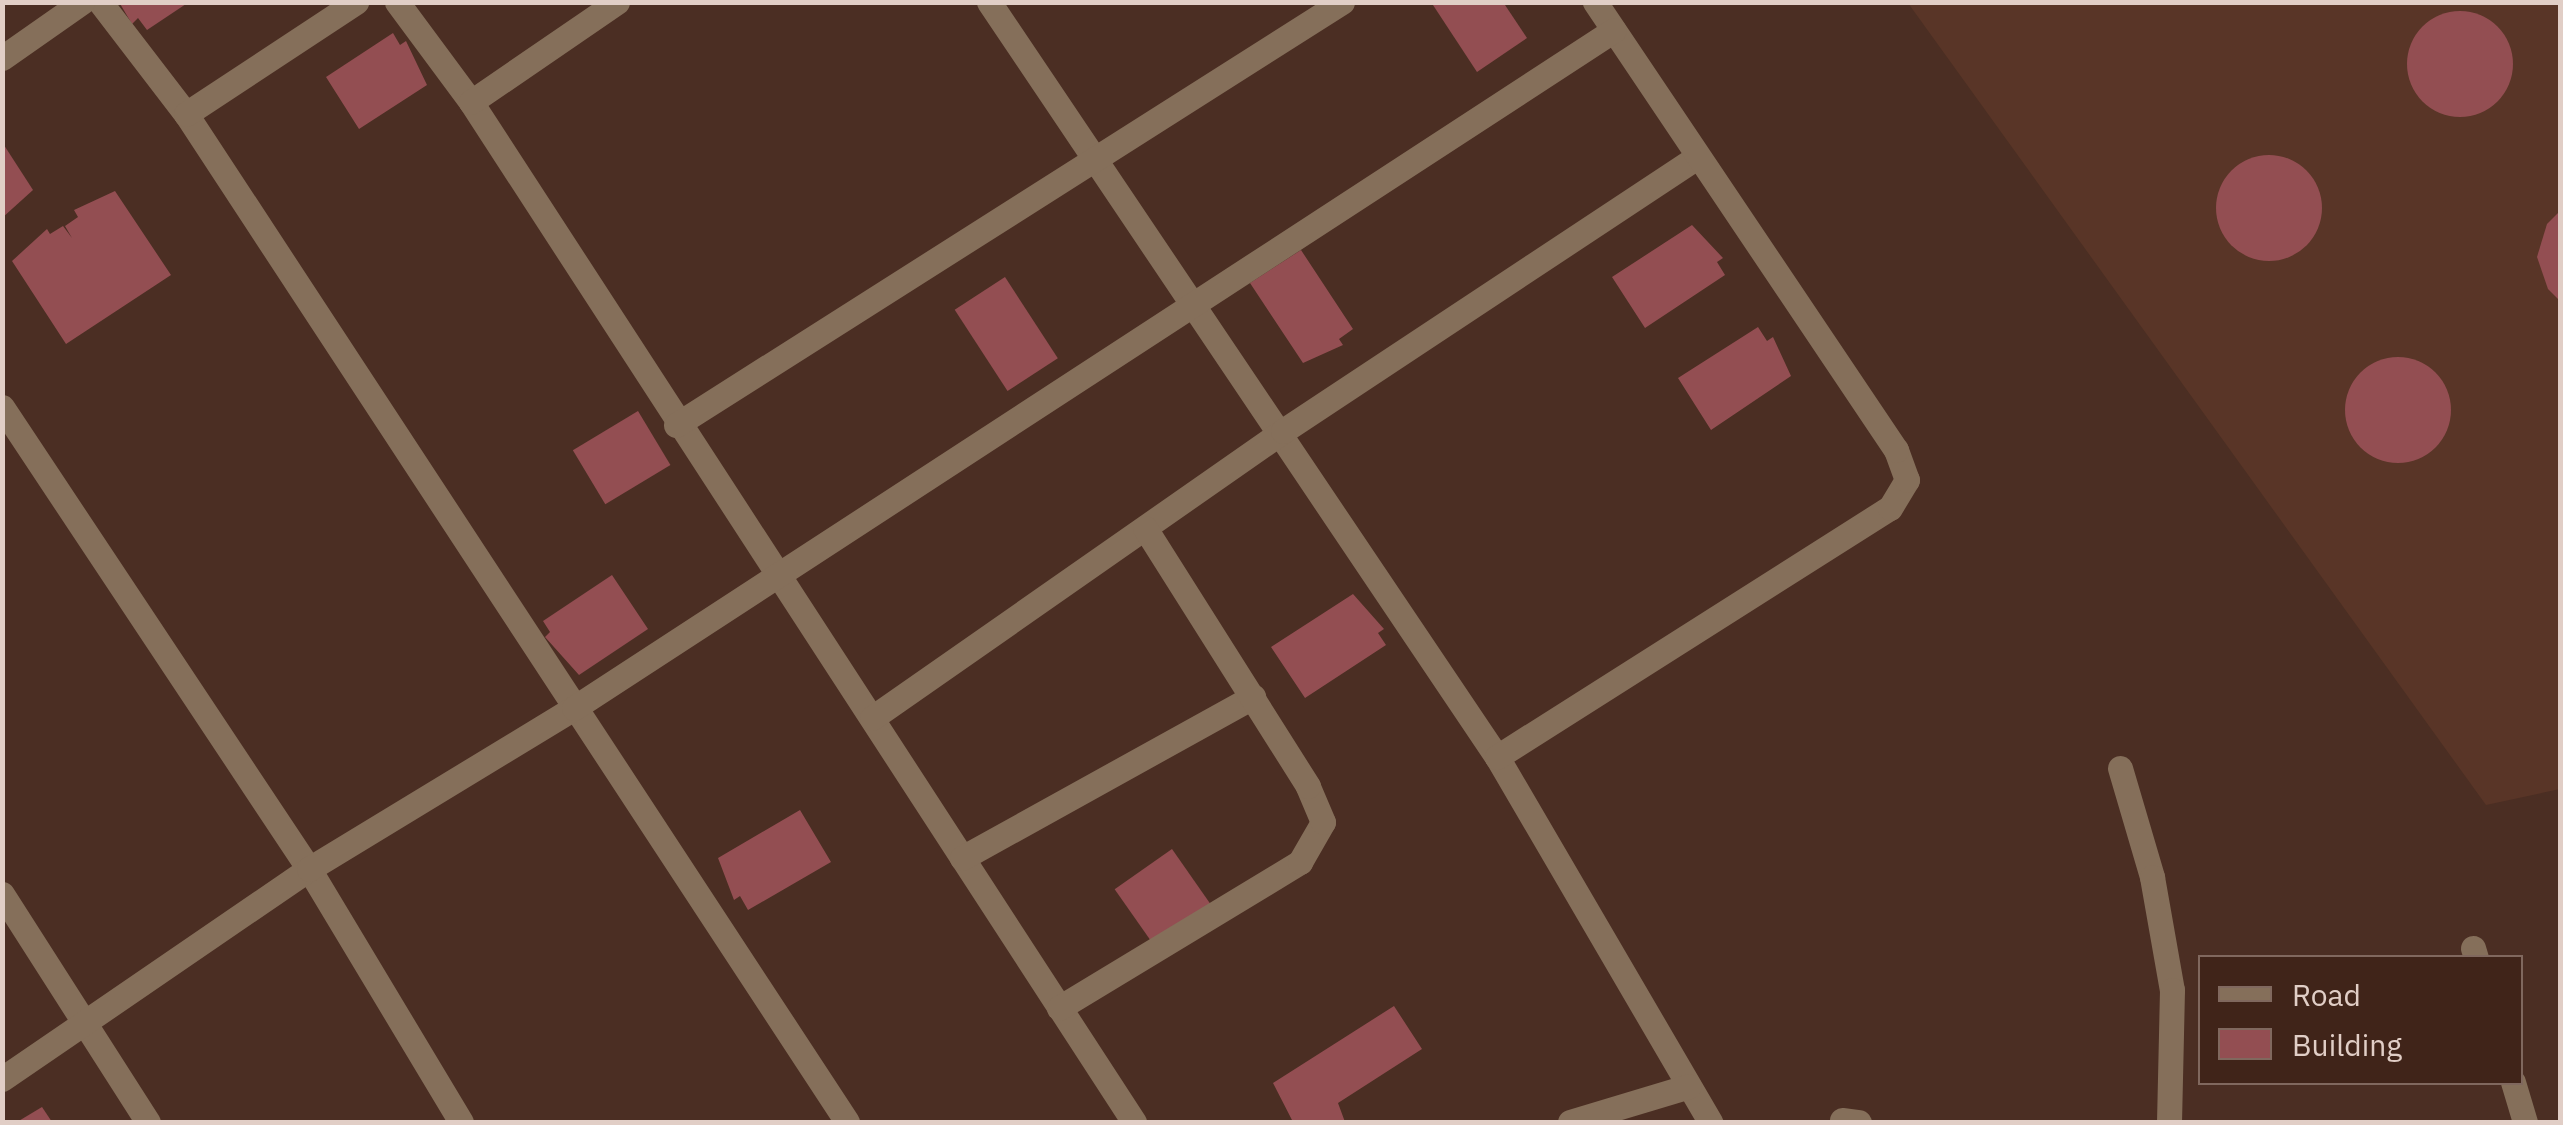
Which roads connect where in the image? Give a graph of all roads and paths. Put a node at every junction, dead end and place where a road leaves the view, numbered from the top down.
1 (82, 2) edge
2 (100, 2) edge
3 (356, 2) edge
4 (397, 2) edge
5 (616, 2) edge
6 (989, 2) edge
7 (1342, 2) edge
8 (1595, 2) edge
9 (1614, 30) junction
10 (2, 58) edge
11 (471, 102) junction
12 (186, 114) junction
13 (1695, 158) junction
14 (1093, 160) junction
15 (1193, 300) junction
16 (2, 407) edge
17 (676, 425) junction
18 (1283, 432) junction
19 (1145, 528) junction
20 (776, 573) junction
21 (1253, 697) junction
22 (574, 708) junction
23 (872, 718) junction
24 (1497, 757) junction
25 (2120, 768) dead end
26 (962, 858) junction
27 (309, 869) junction
28 (2, 894) edge
29 (1059, 1008) junction
30 (86, 1024) junction
31 (2, 1079) edge
32 (2514, 1085) edge
33 (1689, 1086) junction
34 (148, 1122) edge
35 (461, 1122) edge
36 (847, 1122) edge
37 (1134, 1122) edge
38 (1570, 1122) edge
39 (1710, 1122) edge
40 (2169, 1122) edge
41 (2525, 1122) edge

1 - 10 street
2 - 12 street
3 - 12 street
4 - 11 street
5 - 11 street
6 - 14 street
7 - 14 street
8 - 9 street
9 - 13 street
9 - 15 street
11 - 17 street
12 - 22 street
13 - 18 street
13 - 24 street
14 - 15 street
14 - 17 street
15 - 18 street
15 - 20 street
16 - 27 street
17 - 20 street
18 - 19 street
18 - 24 street
19 - 21 street
19 - 23 street
20 - 22 street
20 - 23 street
21 - 26 street
21 - 29 street
22 - 27 street
22 - 36 street
23 - 26 street
24 - 33 street
25 - 40 street
26 - 29 street
27 - 30 street
27 - 35 street
28 - 30 street
29 - 37 street
30 - 31 street
30 - 34 street
32 - 41 street
33 - 38 street
33 - 39 street

